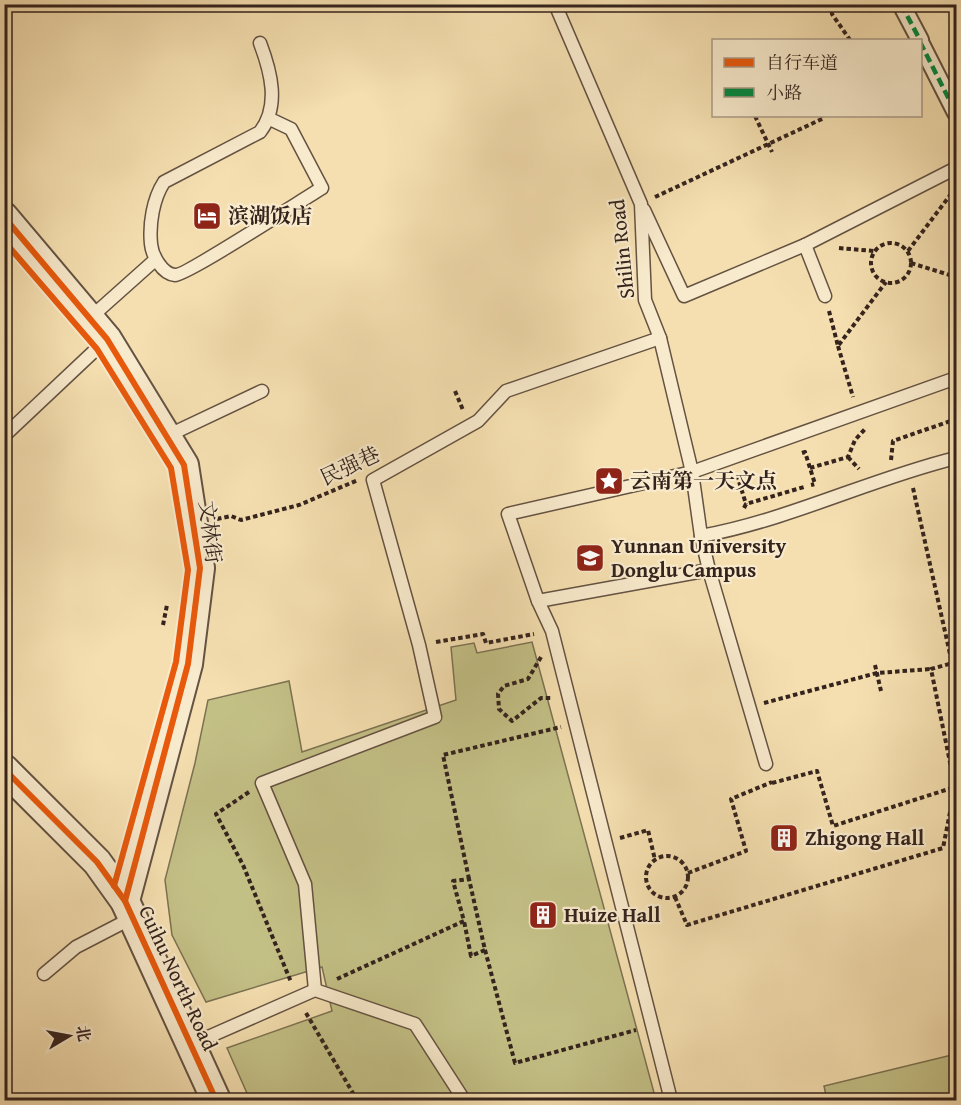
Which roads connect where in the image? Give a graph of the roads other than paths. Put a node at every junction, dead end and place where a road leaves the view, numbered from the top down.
1 (555, 4) edge
2 (901, 4) edge
3 (919, 39) edge
4 (260, 43) dead end
5 (922, 45) edge
6 (957, 113) edge
7 (270, 119) junction
8 (957, 168) edge
9 (641, 204) junction
10 (4, 216) edge
11 (4, 241) edge
12 (805, 245) junction
13 (155, 260) junction
14 (825, 296) road end
15 (98, 335) junction
16 (660, 338) junction
17 (957, 378) edge
18 (262, 392) dead end
19 (4, 436) edge
20 (167, 436) junction
21 (957, 458) edge
22 (692, 472) junction
23 (701, 536) junction
24 (709, 570) junction
25 (538, 601) junction
26 (766, 764) road end
27 (4, 769) edge
28 (125, 850) junction
29 (97, 862) junction
30 (124, 902) junction
31 (44, 974) dead end
32 (315, 990) junction
33 (190, 1045) junction
34 (216, 1101) edge
35 (464, 1101) edge
36 (671, 1101) edge

1 - 9 lane, Shilin Road
2 - 3 street
4 - 7 lane
5 - 6 street
7 - 13 lane
7 - 13 lane
8 - 12 lane
9 - 12 lane
9 - 16 lane, Shilin Road
10 - 15 street, 文林街
11 - 15 street, 文林街
12 - 14 lane
13 - 15 lane
15 - 19 lane
15 - 20 street, 文林街
15 - 28 street, 文林街
16 - 22 lane, Shilin Road
16 - 32 lane
17 - 22 lane
18 - 20 lane
20 - 30 street, 文林街
21 - 23 lane
22 - 23 lane, Shilin Road
22 - 25 lane
23 - 24 lane, Shilin Road
24 - 25 lane
24 - 26 lane, Shilin Road
25 - 36 lane
27 - 29 street, Cuihu North Road
28 - 29 street
28 - 30 street, 文林街
29 - 30 street, Cuihu North Road
30 - 31 lane
30 - 33 street, Cuihu North Road
32 - 33 lane
32 - 35 lane
33 - 34 street, Cuihu North Road

